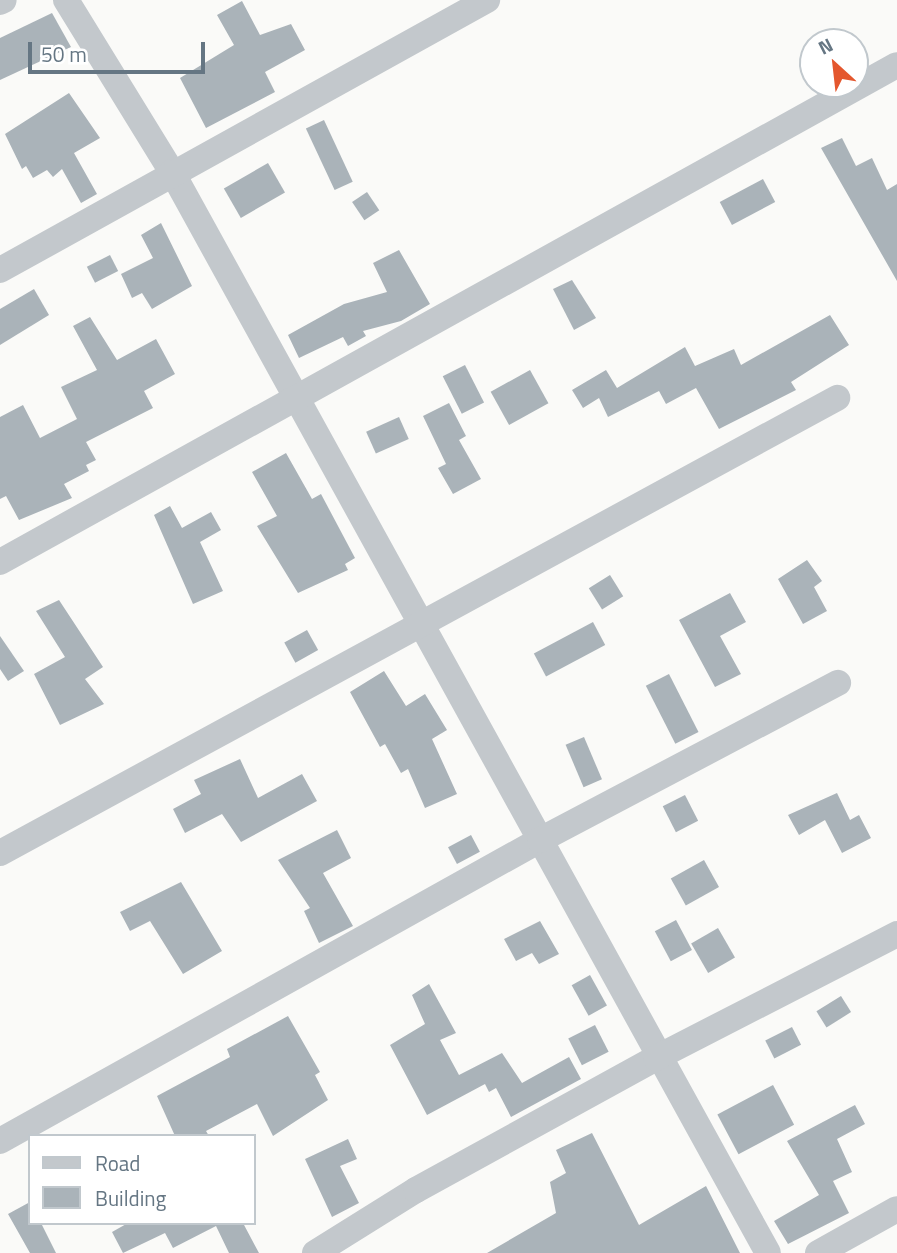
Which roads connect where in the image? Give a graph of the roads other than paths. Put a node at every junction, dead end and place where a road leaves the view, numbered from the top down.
1 (66, 0) edge
2 (487, 0) edge
3 (897, 65) edge
4 (172, 172) junction
5 (0, 270) edge
6 (837, 398) dead end
7 (299, 399) junction
8 (0, 562) edge
9 (423, 622) junction
10 (838, 683) dead end
11 (540, 841) junction
12 (0, 853) edge
13 (897, 934) edge
14 (656, 1058) junction
15 (0, 1141) edge
16 (897, 1209) edge
17 (315, 1253) edge
18 (768, 1253) edge
19 (818, 1253) edge

1 - 4 street
2 - 4 street
3 - 7 street
4 - 5 street
4 - 7 street
6 - 9 street
7 - 8 street
7 - 9 street
9 - 11 street
9 - 12 street
10 - 11 street
11 - 14 street
11 - 15 street
13 - 14 street
14 - 17 street
14 - 18 street
16 - 19 street

